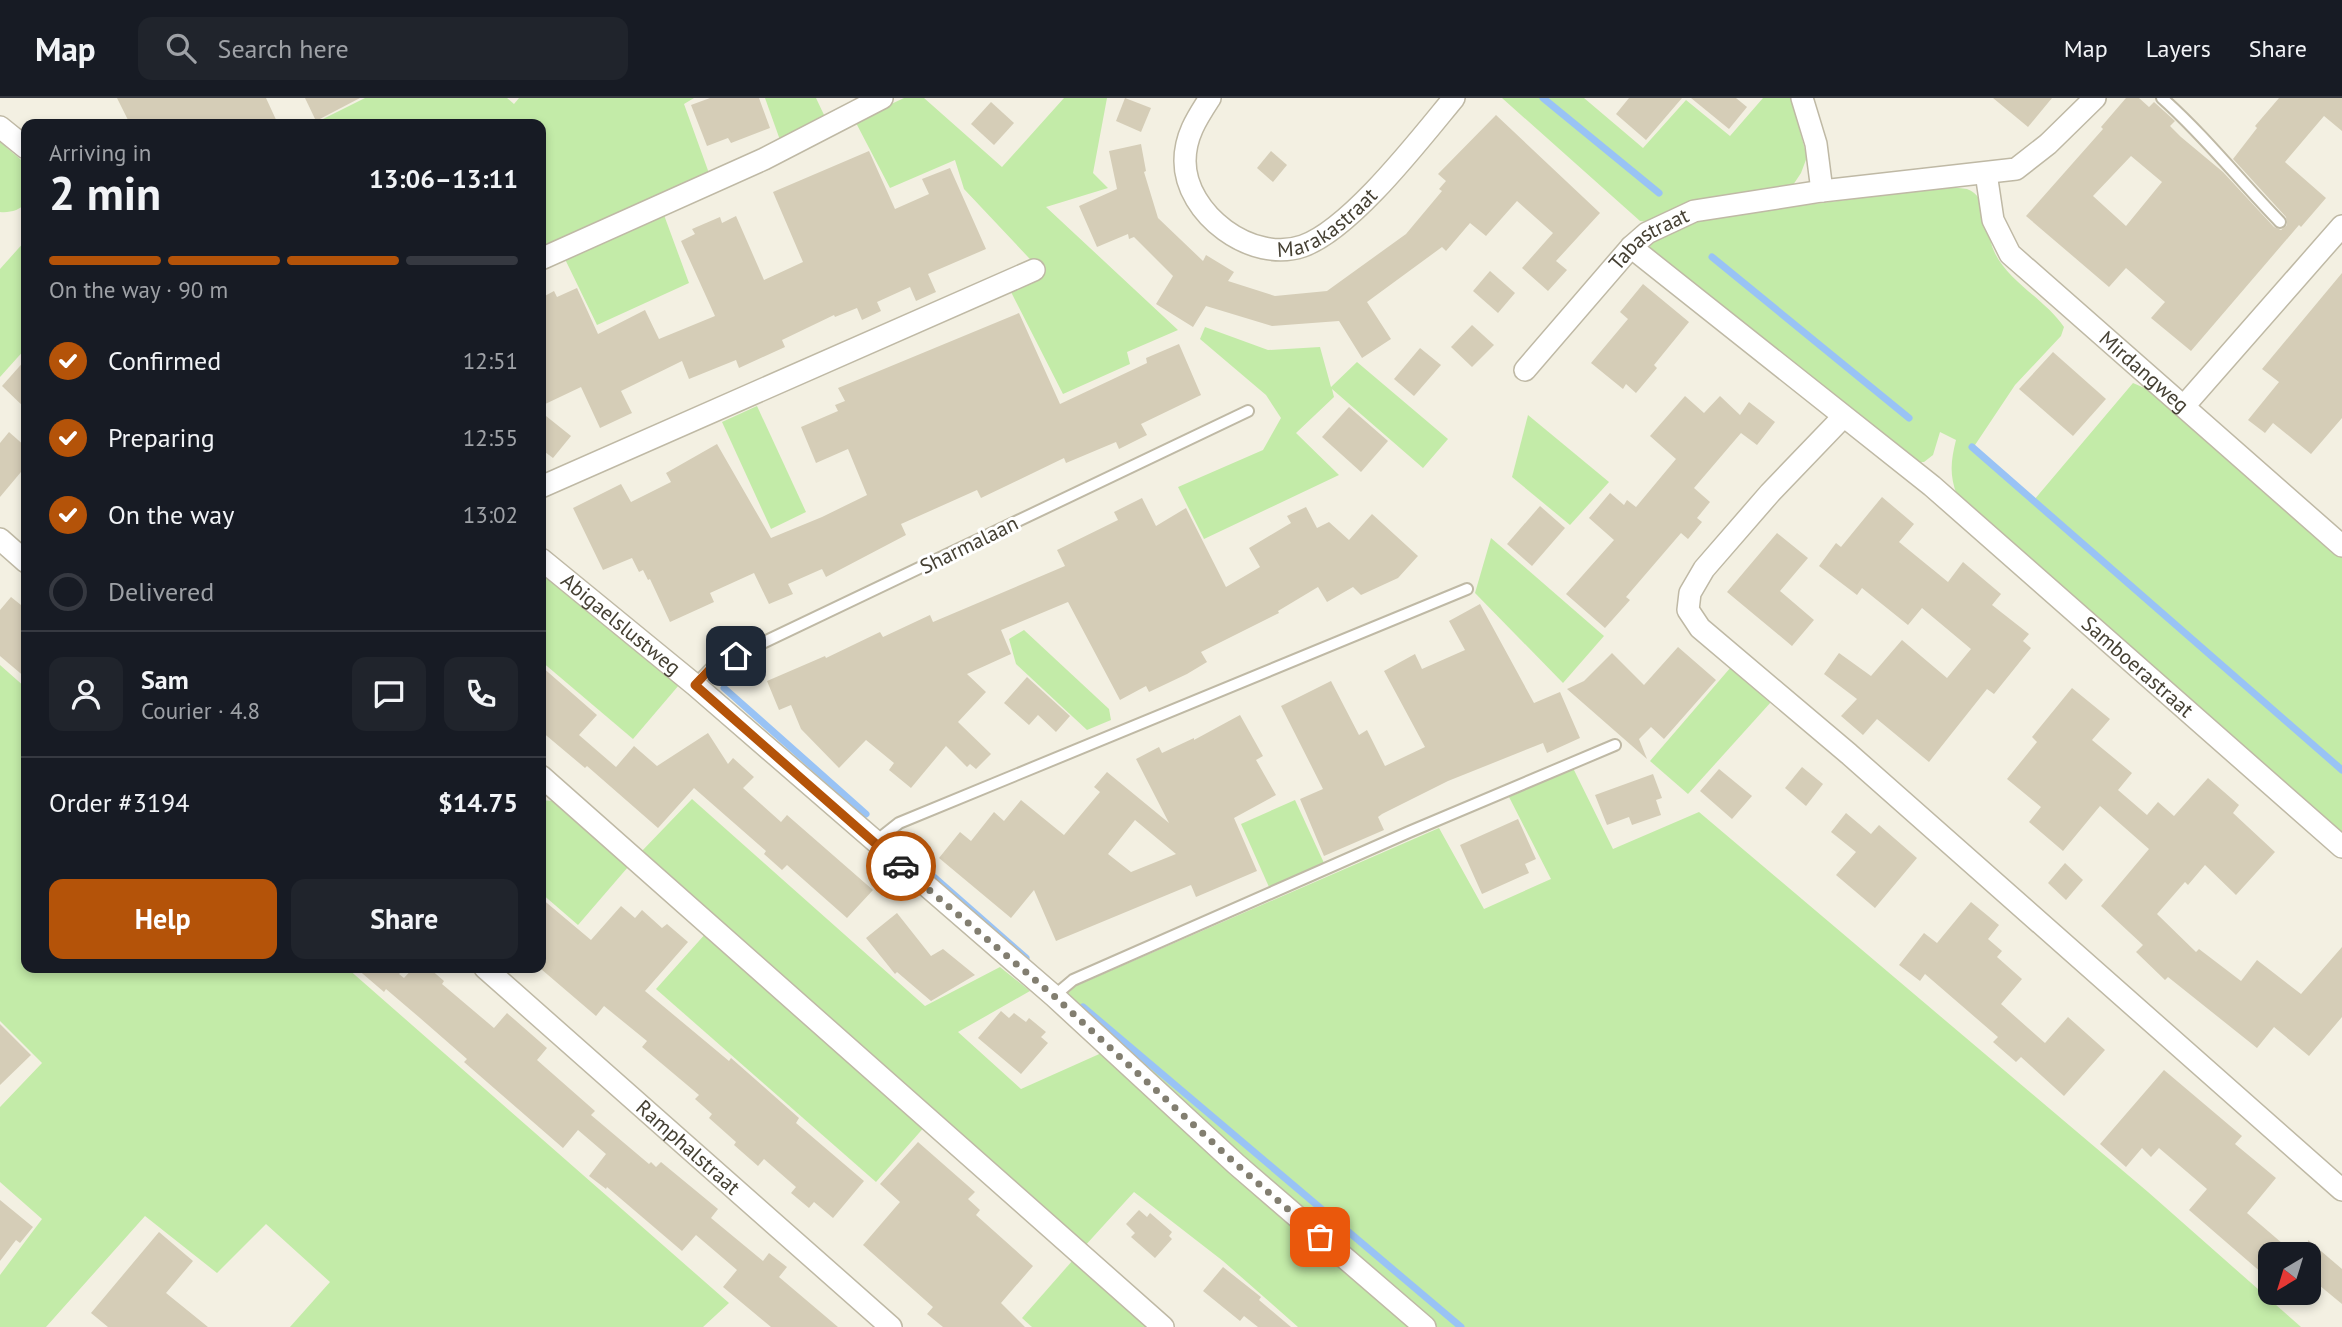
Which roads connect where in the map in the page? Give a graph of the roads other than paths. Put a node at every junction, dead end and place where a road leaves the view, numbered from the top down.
1 (882, 98) edge
2 (1210, 98) edge
3 (1454, 98) edge
4 (1802, 98) edge
5 (2095, 98) edge
6 (2162, 98) edge
7 (0, 127) edge
8 (21, 144) edge
9 (1986, 173) junction
10 (1822, 191) junction
11 (2280, 222) dead end
12 (2342, 226) edge
13 (1631, 247) junction
14 (546, 257) edge
15 (1034, 270) dead end
16 (1525, 370) dead end
17 (2184, 406) junction
18 (1248, 411) dead end
19 (1843, 417) junction
20 (546, 485) edge
21 (0, 539) edge
22 (2342, 546) edge
23 (21, 558) edge
24 (546, 563) edge
25 (1467, 589) dead end
26 (695, 685) junction
27 (1615, 745) dead end
28 (546, 780) edge
29 (874, 843) junction
30 (2342, 847) edge
31 (491, 973) edge
32 (1054, 996) junction
33 (2342, 1190) edge
34 (891, 1327) edge
35 (1163, 1327) edge
36 (1425, 1327) edge

1 - 14 street
2 - 3 street, Marakastraat
4 - 10 street
5 - 9 street, Tabastraat
6 - 11 lane
7 - 8 street
9 - 10 street, Tabastraat
9 - 17 street, Mirdangweg
10 - 13 street, Tabastraat
12 - 17 street
13 - 16 street, Tabastraat
13 - 19 street, Samboerastraat
15 - 20 street
17 - 22 street, Mirdangweg
18 - 26 lane, Sharmalaan
19 - 30 street, Samboerastraat
19 - 33 street
21 - 23 street
24 - 26 street, Abigaelslustweg
25 - 29 lane
26 - 29 street, Abigaelslustweg
27 - 32 lane
28 - 35 street
29 - 32 street, Abigaelslustweg
31 - 34 street, Ramphalstraat
32 - 36 street, Abigaelslustweg

